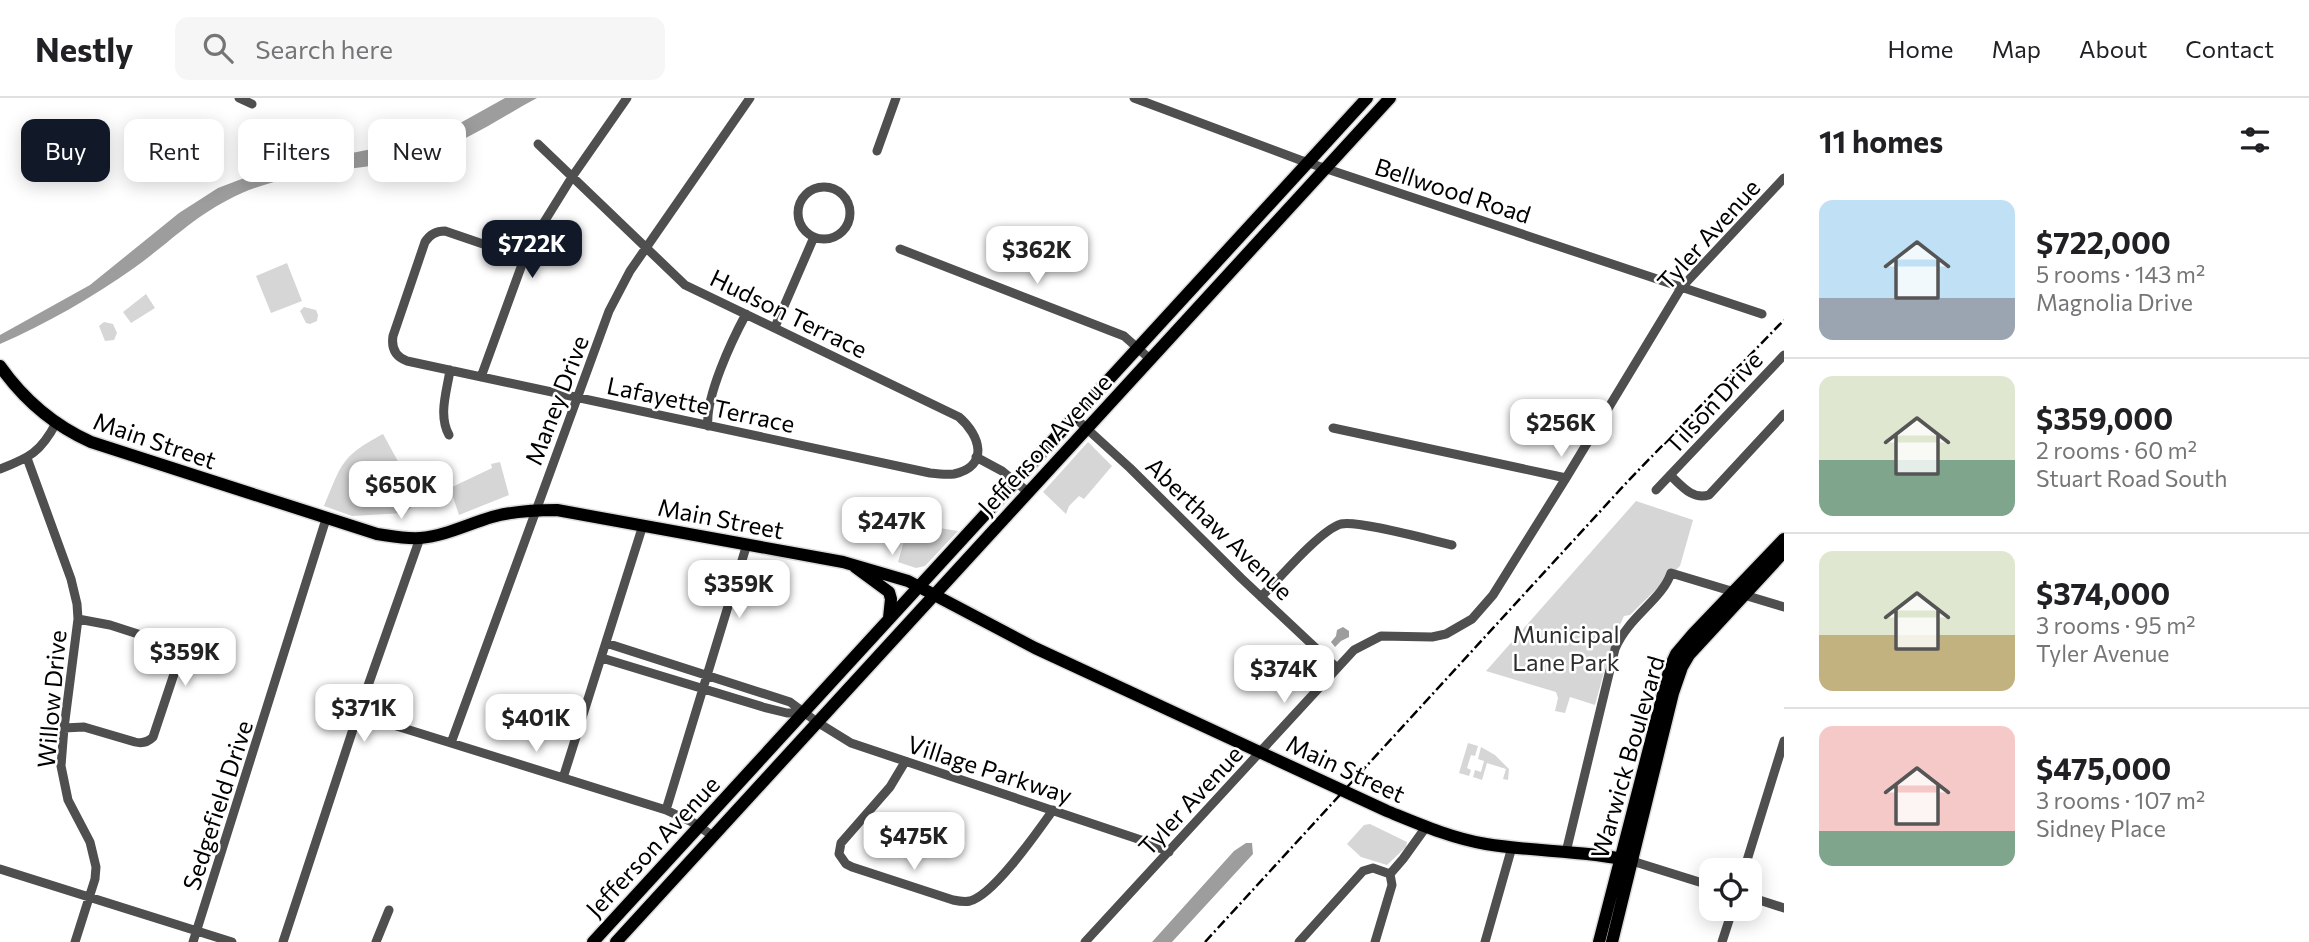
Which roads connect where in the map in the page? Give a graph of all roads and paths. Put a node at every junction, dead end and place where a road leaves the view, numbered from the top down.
1 (239, 98) edge
2 (627, 98) edge
3 (750, 98) edge
4 (896, 98) edge
5 (1134, 98) edge
6 (1367, 98) edge
7 (1390, 98) edge
8 (252, 104) dead end
9 (538, 144) dead end
10 (877, 151) dead end
11 (1308, 163) junction
12 (1326, 168) junction
13 (572, 177) junction
14 (1784, 178) edge
15 (814, 237) junction
16 (646, 248) junction
17 (900, 249) dead end
18 (524, 258) junction
19 (1681, 288) junction
20 (746, 314) junction
21 (1762, 314) dead end
22 (775, 327) junction
23 (1138, 348) junction
24 (1784, 355) edge
25 (1150, 359) junction
26 (0, 366) edge
27 (450, 370) junction
28 (481, 377) junction
29 (578, 398) junction
30 (1784, 414) edge
31 (1074, 417) junction
32 (56, 424) junction
33 (708, 426) junction
34 (1087, 428) junction
35 (1333, 428) dead end
36 (449, 435) dead end
37 (976, 457) junction
38 (27, 458) junction
39 (0, 469) edge
40 (1670, 475) junction
41 (1566, 478) junction
42 (1015, 481) junction
43 (1656, 490) dead end
44 (1028, 492) junction
45 (535, 510) junction
46 (326, 519) junction
47 (643, 525) junction
48 (420, 538) junction
49 (1784, 539) edge
50 (747, 544) junction
51 (1452, 545) dead end
52 (1784, 552) edge
53 (852, 564) junction
54 (919, 586) junction
55 (1739, 593) junction
56 (934, 594) junction
57 (1261, 597) junction
58 (1784, 607) edge
59 (889, 619) junction
60 (78, 620) junction
61 (606, 643) junction
62 (602, 658) junction
63 (1337, 668) junction
64 (706, 675) junction
65 (742, 687) junction
66 (702, 689) junction
67 (738, 699) junction
68 (804, 712) junction
69 (358, 714) junction
70 (817, 722) junction
71 (64, 728) junction
72 (1784, 741) edge
73 (452, 743) junction
74 (1260, 752) junction
75 (905, 762) junction
76 (564, 778) junction
77 (666, 810) junction
78 (1053, 810) junction
79 (699, 827) junction
80 (1426, 827) junction
81 (713, 836) junction
82 (1512, 847) junction
83 (1169, 852) junction
84 (1566, 852) junction
85 (1748, 858) edge
86 (1626, 860) junction
87 (0, 869) edge
88 (1390, 874) junction
89 (1699, 882) edge
90 (89, 897) junction
91 (1762, 901) edge
92 (1784, 908) edge
93 (389, 910) dead end
94 (1729, 921) edge
95 (197, 931) junction
96 (75, 942) edge
97 (193, 942) edge
98 (232, 942) edge
99 (283, 942) edge
100 (376, 942) edge
101 (593, 942) edge
102 (616, 942) edge
103 (1085, 942) edge
104 (1299, 942) edge
105 (1375, 942) edge
106 (1485, 942) edge
107 (1599, 942) edge
108 (1612, 942) edge
109 (1723, 942) edge

1 - 8 street
2 - 13 street
3 - 16 street, Maney Drive
4 - 10 street
5 - 11 street, Bellwood Road
6 - 11 main road, Jefferson Avenue
7 - 12 main road, Jefferson Avenue
9 - 13 street, Hudson Terrace
11 - 12 street, Bellwood Road
11 - 23 main road, Jefferson Avenue
12 - 19 street, Bellwood Road
12 - 25 main road, Jefferson Avenue
13 - 16 street, Hudson Terrace
13 - 18 street
14 - 19 street, Tyler Avenue
15 - 15 street
15 - 22 street
16 - 20 street, Hudson Terrace
16 - 29 street, Maney Drive
17 - 23 street
18 - 27 street, Lafayette Terrace
18 - 28 street
19 - 21 street, Bellwood Road
19 - 41 street, Tyler Avenue
20 - 22 street, Hudson Terrace
20 - 33 street
22 - 37 street, Hudson Terrace
23 - 25 street
23 - 31 main road, Jefferson Avenue
24 - 40 street, Tilson Drive
25 - 34 main road, Jefferson Avenue
26 - 32 main road, Main Street
27 - 28 street, Lafayette Terrace
27 - 36 street
28 - 29 street, Lafayette Terrace
29 - 33 street, Lafayette Terrace
29 - 45 street, Maney Drive
30 - 40 street, Tilson Drive
31 - 34 street, Aberthaw Avenue
31 - 42 main road, Jefferson Avenue
32 - 38 street
32 - 46 main road, Main Street
33 - 37 street, Lafayette Terrace
34 - 44 main road, Jefferson Avenue
34 - 57 street, Aberthaw Avenue
35 - 41 street
37 - 42 street
38 - 39 street
38 - 60 street, Willow Drive
40 - 43 street, Tilson Drive
41 - 63 street, Tyler Avenue
42 - 44 street
42 - 54 main road, Jefferson Avenue
44 - 56 main road, Jefferson Avenue
45 - 47 main road, Main Street
45 - 48 main road, Main Street
45 - 73 street, Maney Drive
46 - 48 main road, Main Street
46 - 95 street, Sedgefield Drive
47 - 50 main road, Main Street
47 - 61 street
48 - 69 street
49 - 55 main road, Warwick Boulevard
50 - 53 main road, Main Street
50 - 64 street
51 - 57 street
52 - 55 main road, Warwick Boulevard
53 - 54 main road, Main Street
53 - 59 main road
54 - 56 main road, Main Street
54 - 59 main road, Jefferson Avenue
55 - 58 street
55 - 84 street
55 - 86 main road, Warwick Boulevard
56 - 70 main road, Jefferson Avenue
56 - 74 main road, Main Street
57 - 63 street, Aberthaw Avenue
59 - 68 main road, Jefferson Avenue
60 - 71 street, Willow Drive
60 - 71 street
61 - 62 street
61 - 64 street, Village Parkway
62 - 66 street
62 - 76 street
63 - 74 street, Tyler Avenue
64 - 65 street, Village Parkway
64 - 66 street
65 - 67 street
65 - 68 street, Village Parkway
66 - 67 street
66 - 77 street
67 - 68 street
68 - 70 street, Village Parkway
68 - 79 main road, Jefferson Avenue
69 - 73 street
69 - 99 street
70 - 75 street, Village Parkway
70 - 81 main road, Jefferson Avenue
71 - 90 street, Willow Drive
72 - 85 street
73 - 76 street
74 - 80 main road, Main Street
74 - 83 street, Tyler Avenue
75 - 78 street, Village Parkway
75 - 78 street
76 - 77 street
77 - 79 street
78 - 83 street, Village Parkway
79 - 81 street
79 - 101 main road, Jefferson Avenue
80 - 82 main road, Main Street
80 - 88 street
81 - 102 main road, Jefferson Avenue
82 - 84 main road, Main Street
82 - 106 street
83 - 103 street, Tyler Avenue
84 - 86 main road, Main Street
86 - 89 street, Main Street
86 - 107 main road, Warwick Boulevard
86 - 108 main road, Warwick Boulevard
87 - 90 street
88 - 104 street
88 - 105 street
90 - 95 street
90 - 96 street, Willow Drive
91 - 92 street
93 - 100 street
94 - 109 street
95 - 97 street, Sedgefield Drive
95 - 98 street

